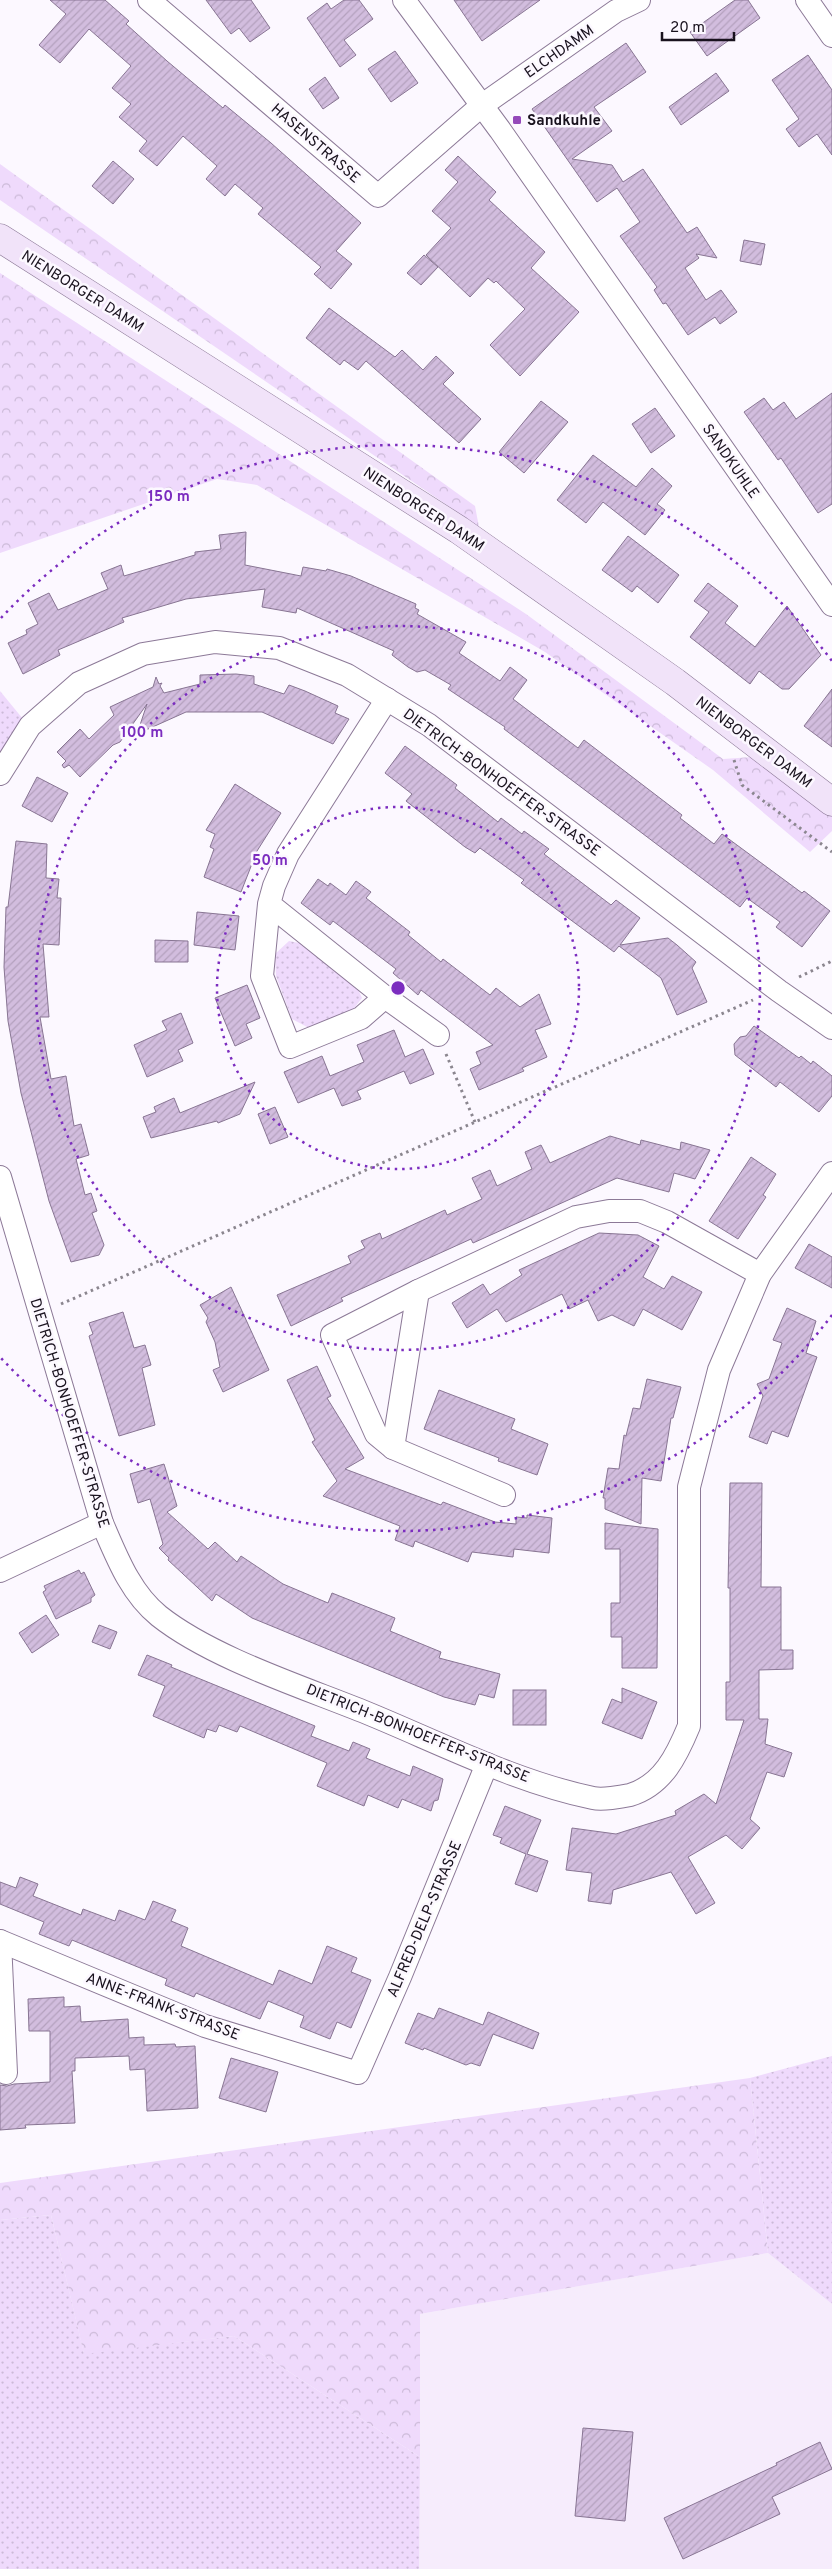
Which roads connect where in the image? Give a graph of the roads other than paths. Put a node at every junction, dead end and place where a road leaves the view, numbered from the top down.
1 (149, 0) edge
2 (404, 0) edge
3 (639, 0) edge
4 (807, 0) edge
5 (832, 36) edge
6 (481, 106) junction
7 (0, 238) edge
8 (832, 605) edge
9 (387, 699) junction
10 (0, 774) edge
11 (832, 802) edge
12 (269, 904) junction
13 (385, 997) junction
14 (832, 1028) edge
15 (438, 1036) road end
16 (0, 1177) edge
17 (830, 1179) edge
18 (760, 1274) junction
19 (418, 1291) junction
20 (393, 1448) junction
21 (504, 1496) dead end
22 (102, 1523) junction
23 (0, 1570) edge
24 (487, 1764) junction
25 (0, 1941) edge
26 (6, 2073) dead end
27 (358, 2073) joint

1 - 6 street, HASENSTRASSE
2 - 6 street, SANDKUHLE
3 - 6 street, ELCHDAMM
4 - 5 street
6 - 8 street, SANDKUHLE
7 - 11 street, NIENBORGER DAMM
9 - 10 street, DIETRICH-BONHOEFFER-STRASSE
9 - 12 street
9 - 14 street, DIETRICH-BONHOEFFER-STRASSE
12 - 13 street
12 - 13 street
13 - 15 street
16 - 22 street, DIETRICH-BONHOEFFER-STRASSE
17 - 18 street, DIETRICH-BONHOEFFER-STRASSE
18 - 19 street
18 - 24 street, DIETRICH-BONHOEFFER-STRASSE
19 - 20 street
19 - 20 street
20 - 21 street
22 - 23 street
22 - 24 street, DIETRICH-BONHOEFFER-STRASSE
24 - 27 street, ALFRED-DELP-STRASSE
25 - 26 street, ANNE-FRANK-STRASSE
25 - 27 street, ANNE-FRANK-STRASSE

